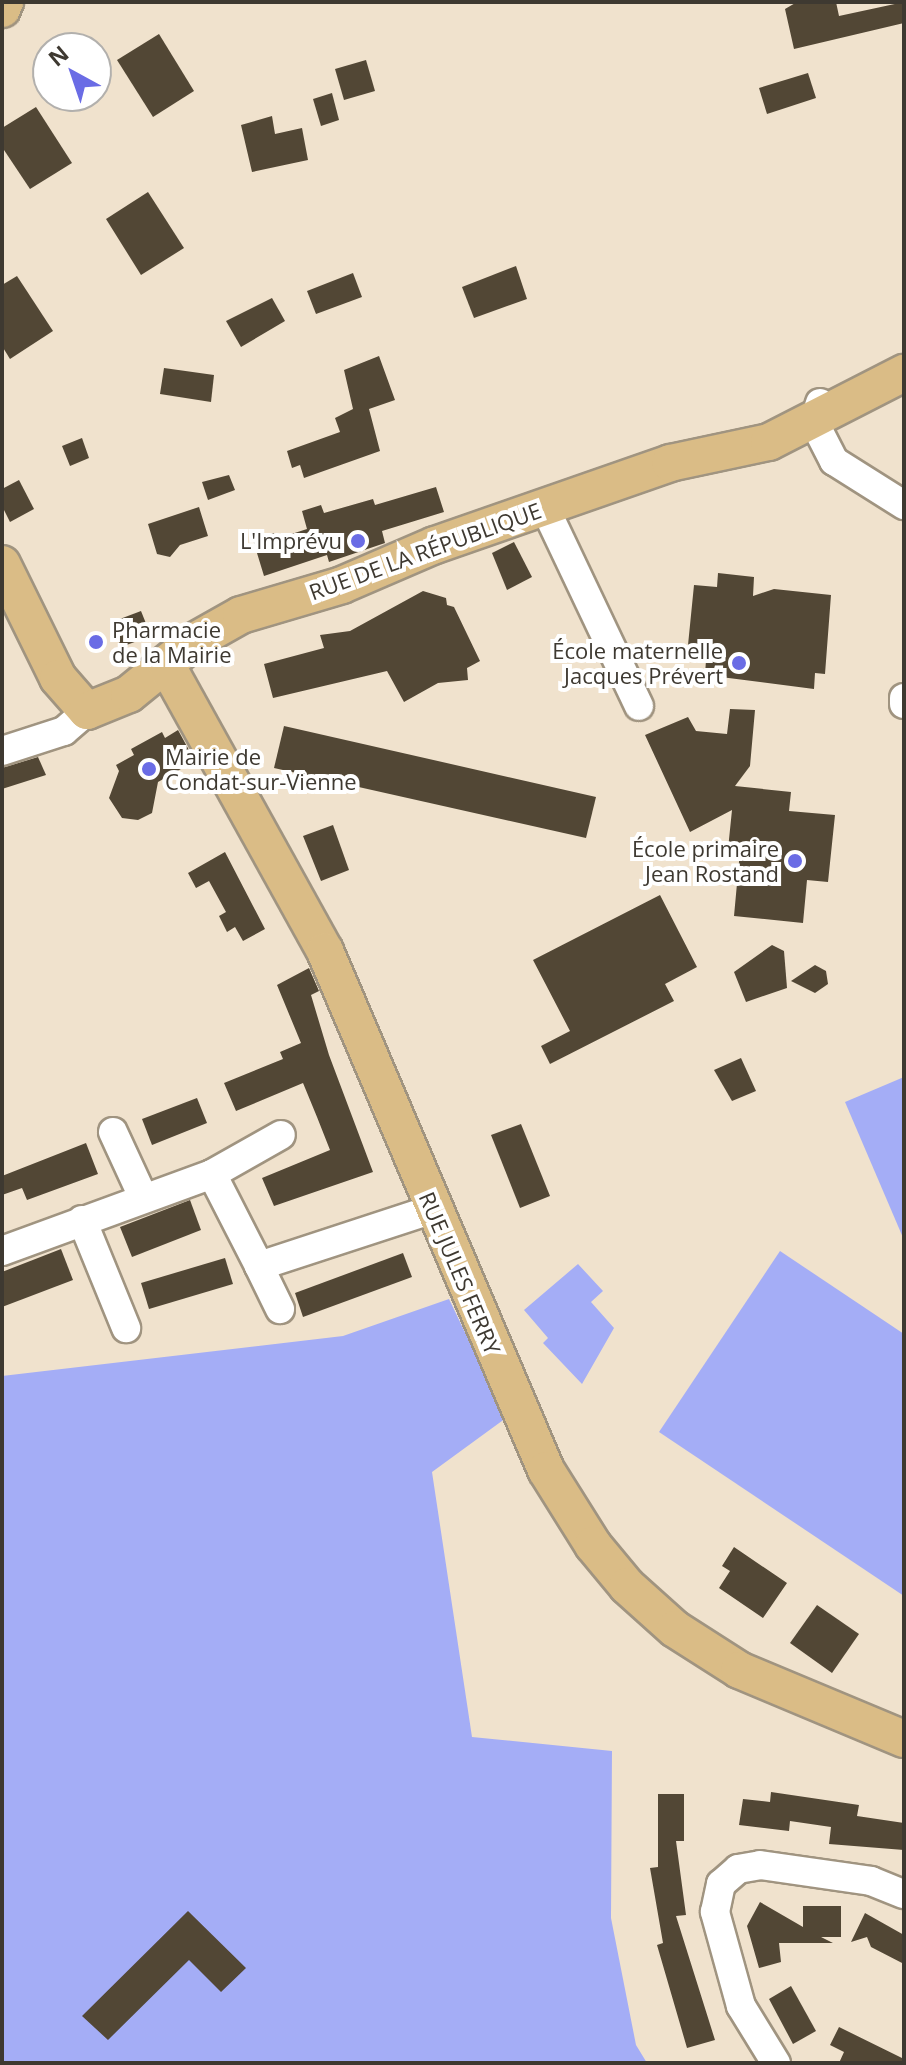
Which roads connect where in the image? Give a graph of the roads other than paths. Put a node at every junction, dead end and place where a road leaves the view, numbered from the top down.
1 (5, 2) edge
2 (2, 9) edge
3 (904, 349) edge
4 (904, 373) edge
5 (819, 408) junction
6 (904, 505) edge
7 (545, 508) junction
8 (2, 564) edge
9 (167, 666) junction
10 (904, 698) edge
11 (904, 704) edge
12 (639, 706) dead end
13 (87, 711) junction
14 (2, 751) edge
15 (113, 1132) dead end
16 (281, 1135) dead end
17 (212, 1174) junction
18 (143, 1197) junction
19 (433, 1209) junction
20 (82, 1220) junction
21 (2, 1251) edge
22 (259, 1266) junction
23 (280, 1309) dead end
24 (126, 1328) dead end
25 (904, 1739) edge
26 (904, 1894) edge
27 (776, 2063) edge

1 - 2 main road
3 - 5 main road, RUE DE LA RÉPUBLIQUE
4 - 5 main road, RUE DE LA RÉPUBLIQUE
5 - 6 street
5 - 7 main road, RUE DE LA RÉPUBLIQUE
7 - 9 main road, RUE DE LA RÉPUBLIQUE
7 - 12 street
8 - 13 main road
9 - 13 main road, RUE DE LA RÉPUBLIQUE
9 - 19 main road, RUE JULES FERRY
10 - 11 street
13 - 14 street
15 - 18 street
16 - 17 street
17 - 18 street
17 - 22 street
18 - 20 street
19 - 22 street
19 - 25 main road, RUE JULES FERRY
20 - 21 street
20 - 24 street
22 - 23 street
26 - 27 street

